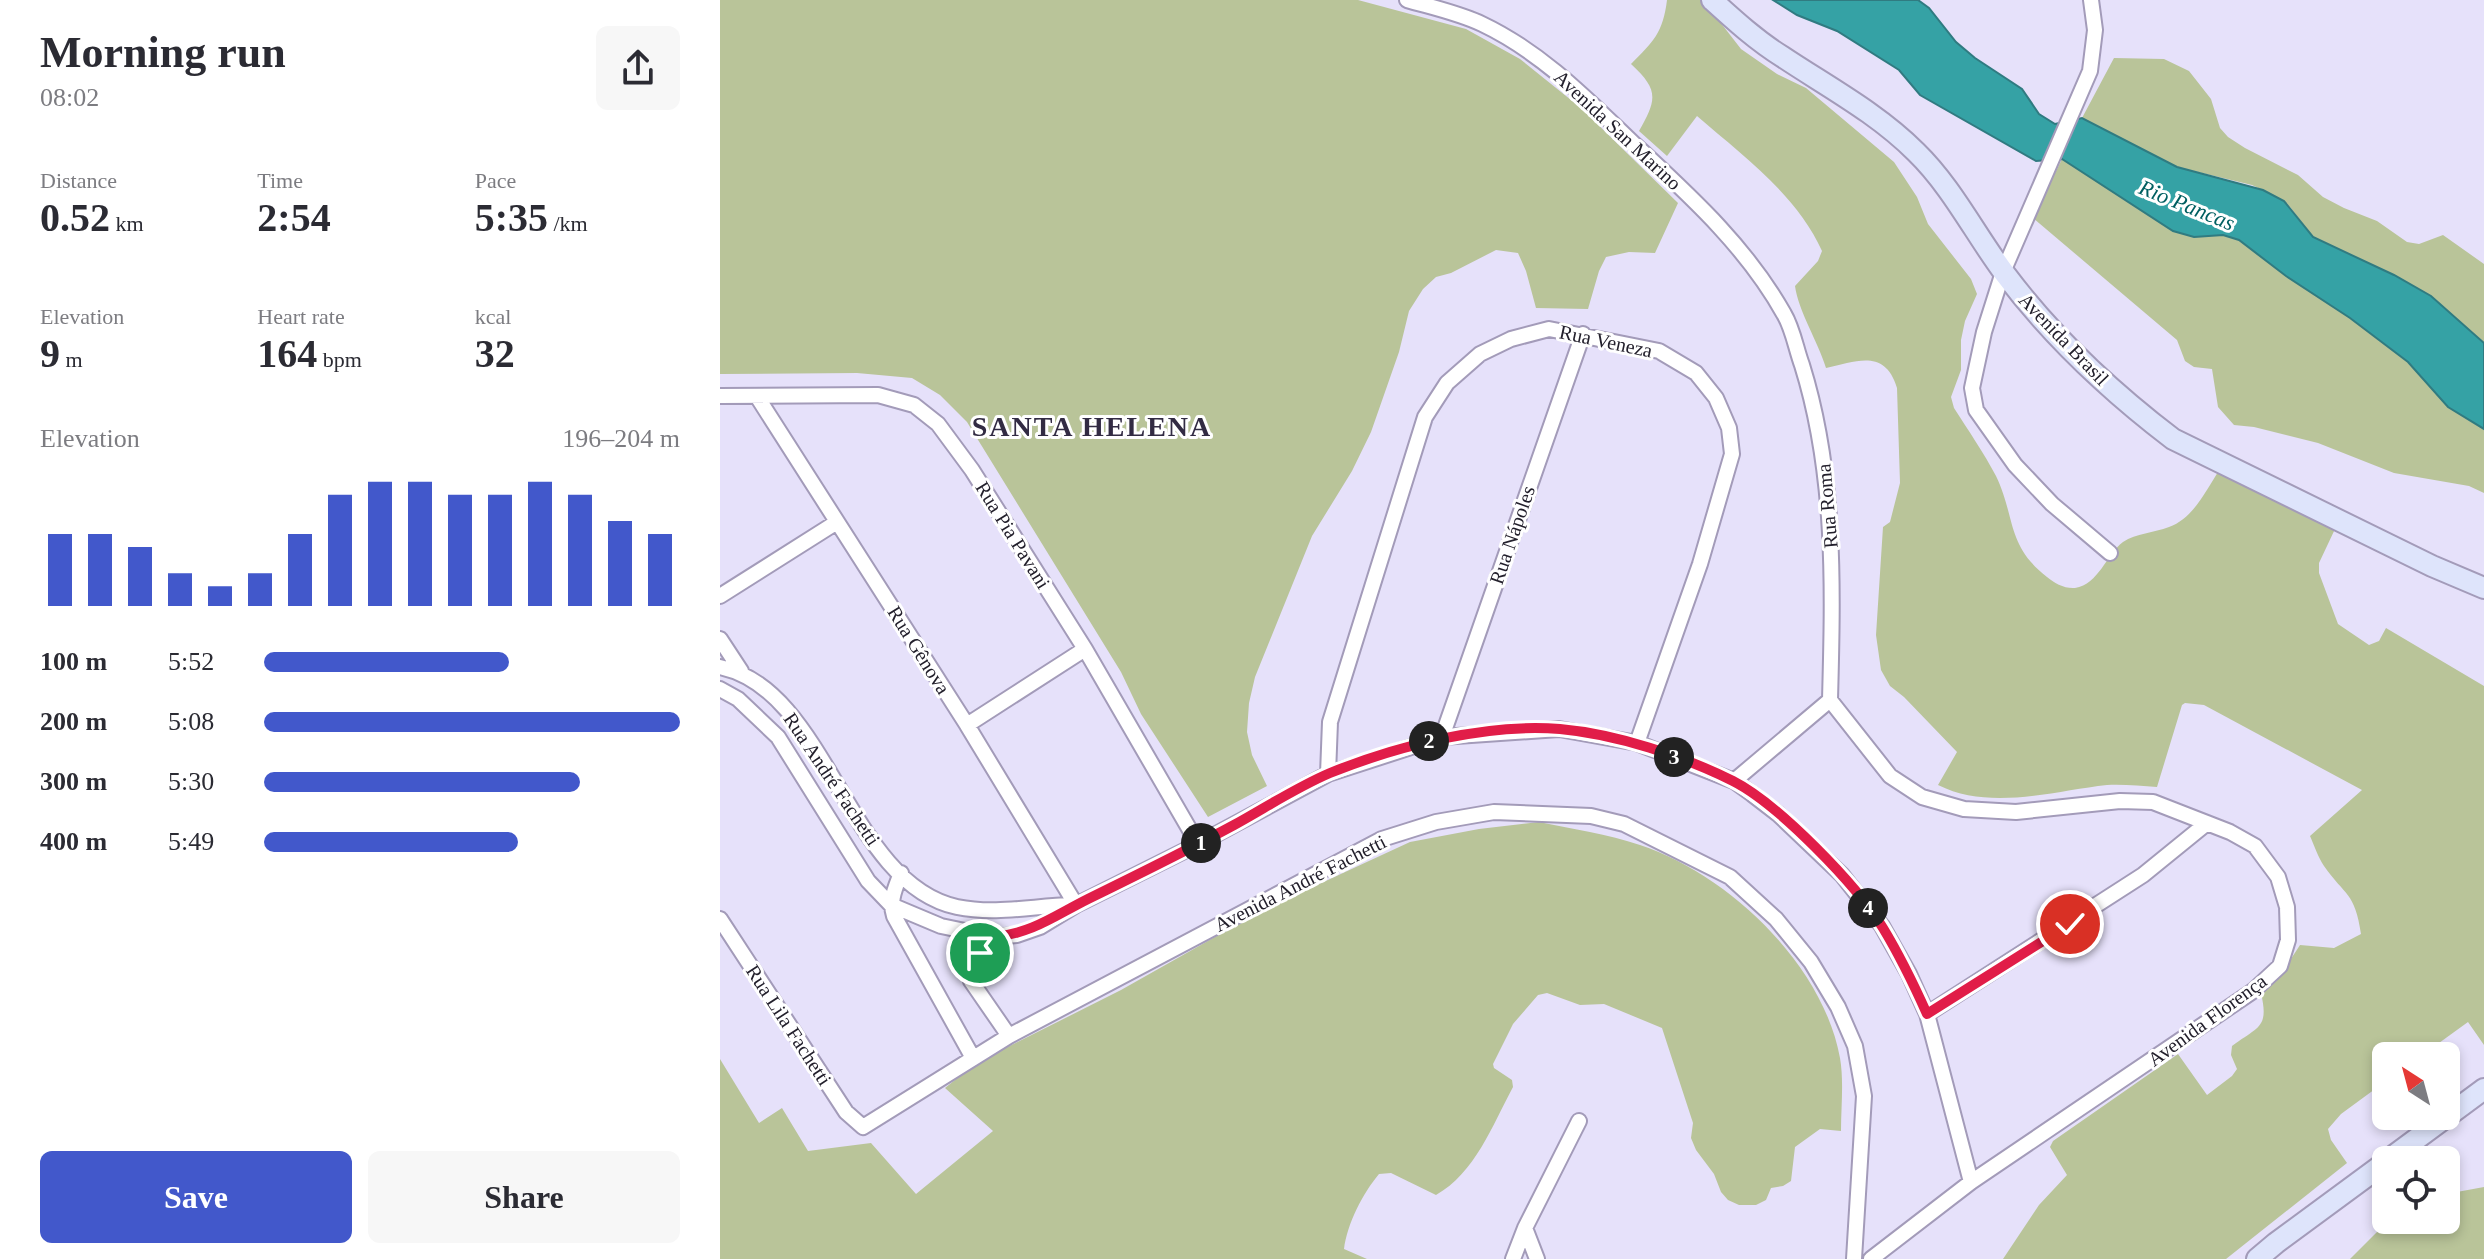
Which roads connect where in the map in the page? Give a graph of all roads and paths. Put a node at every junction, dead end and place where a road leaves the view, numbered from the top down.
1 (1407, 0) edge
2 (1712, 0) edge
3 (2091, 0) edge
4 (2003, 272) junction
5 (1786, 316) joint
6 (1583, 334) junction
7 (720, 396) edge
8 (758, 398) junction
9 (837, 522) junction
10 (2110, 553) dead end
11 (2484, 588) edge
12 (720, 596) edge
13 (720, 639) edge
14 (1085, 649) junction
15 (720, 667) edge
16 (741, 671) junction
17 (720, 689) edge
18 (1830, 700) junction
19 (967, 725) junction
20 (1442, 737) junction
21 (1637, 743) junction
22 (1328, 774) junction
23 (1734, 781) junction
24 (2207, 823) junction
25 (1198, 844) junction
26 (901, 873) junction
27 (891, 905) junction
28 (1076, 905) junction
29 (720, 919) edge
30 (994, 937) junction
31 (1927, 1014) junction
32 (1009, 1036) junction
33 (973, 1058) junction
34 (2484, 1089) edge
35 (1579, 1121) dead end
36 (863, 1127) joint
37 (2407, 1146) edge
38 (2372, 1172) edge
39 (1971, 1182) junction
40 (1525, 1228) junction
41 (1513, 1259) edge
42 (1537, 1259) edge
43 (1854, 1259) edge
44 (1871, 1259) edge
45 (2257, 1259) edge

1 - 5 street, Avenida San Marino
2 - 4 main road, Avenida Brasil
3 - 4 street
4 - 10 street
4 - 11 main road, Avenida Brasil
5 - 18 street, Rua Roma
6 - 20 street, Rua Nápoles
6 - 21 street, Rua Veneza
6 - 22 street, Rua Veneza
7 - 8 street, Rua Pia Pavani
8 - 9 street, Rua Gênova
8 - 14 street, Rua Pia Pavani
9 - 12 street
9 - 19 street, Rua Gênova
13 - 16 street
14 - 19 street
14 - 25 street, Rua Pia Pavani
15 - 16 street, Rua André Fachetti
16 - 26 street, Rua André Fachetti
17 - 27 street, Rua André Fachetti
18 - 23 street
18 - 24 street, Avenida Florença
19 - 28 street, Rua Gênova
20 - 21 street
20 - 22 street
21 - 23 street
22 - 25 street
23 - 31 street
24 - 31 street
24 - 39 street, Avenida Florença
25 - 28 street
26 - 27 street
26 - 28 street, Rua André Fachetti
27 - 30 street
27 - 33 street
28 - 30 street
29 - 36 street, Rua Lila Fachetti
30 - 32 street
31 - 39 street
32 - 33 street, Avenida André Fachetti
32 - 43 street, Avenida André Fachetti
33 - 36 street, Avenida André Fachetti
34 - 37 main road
35 - 40 street
38 - 45 main road
39 - 44 street, Avenida Florença
40 - 41 street
40 - 42 street

